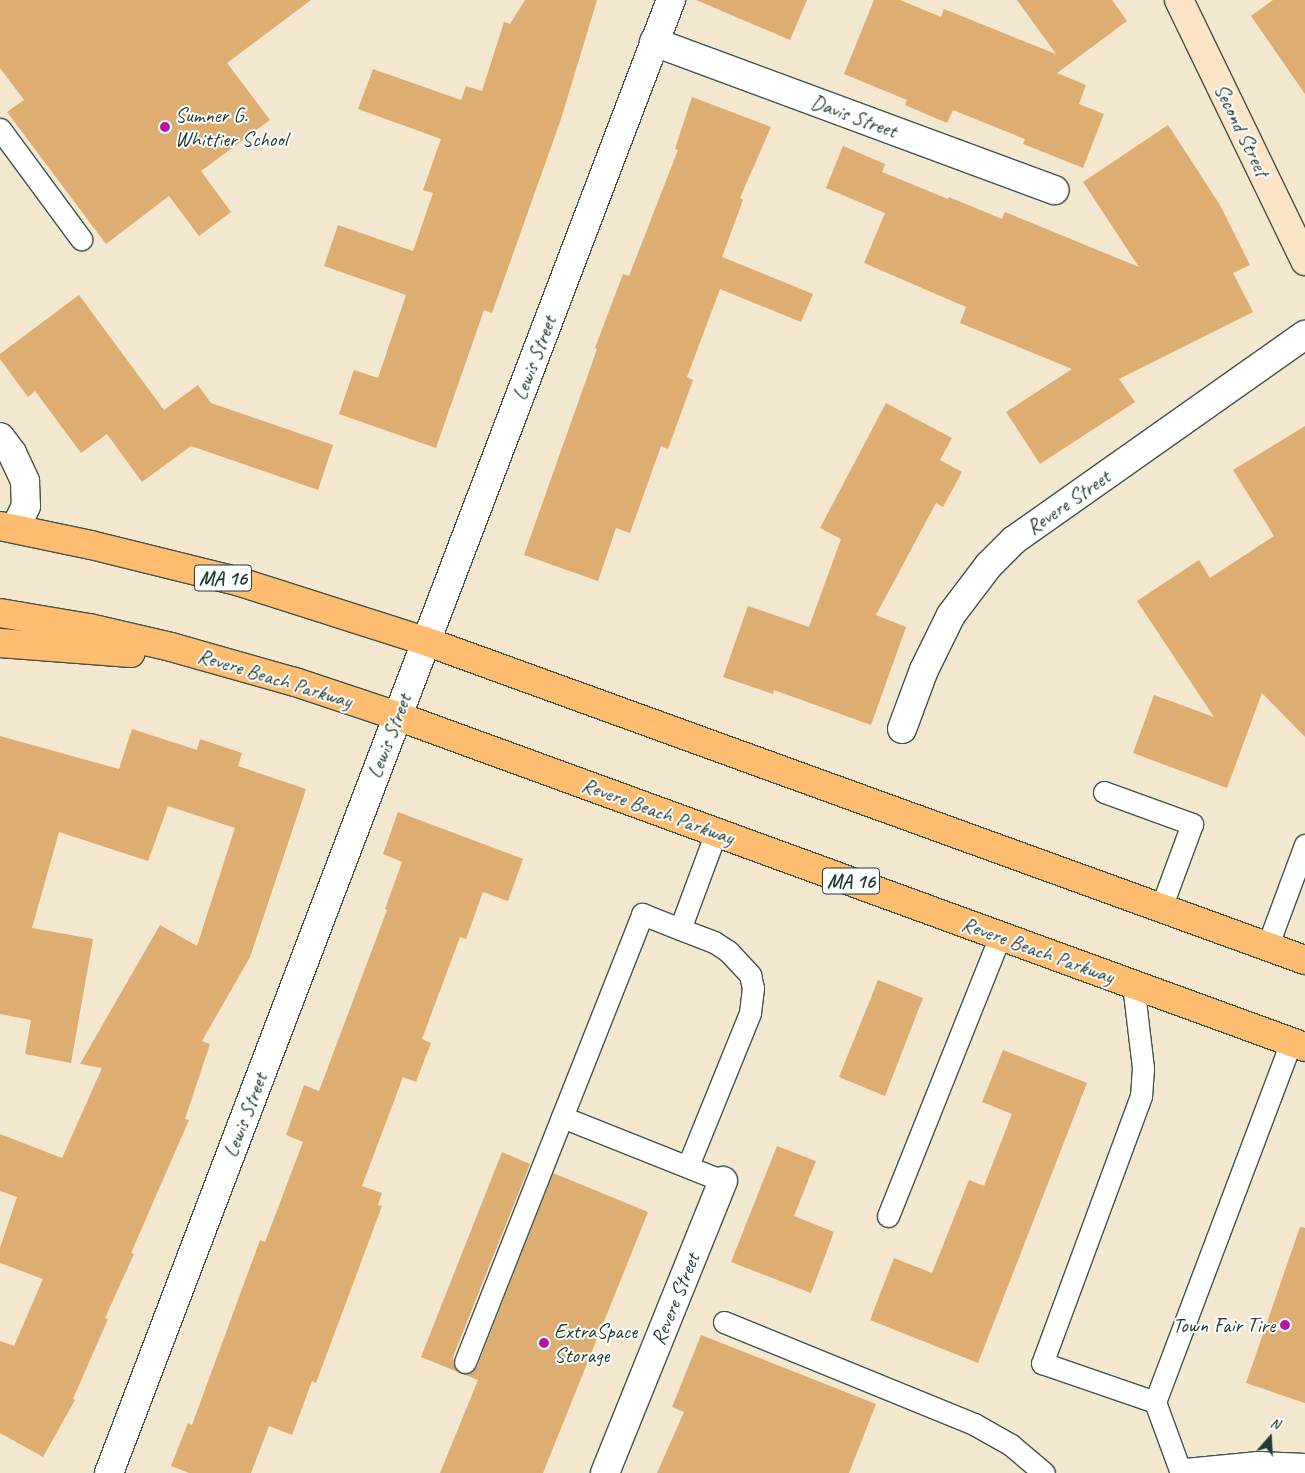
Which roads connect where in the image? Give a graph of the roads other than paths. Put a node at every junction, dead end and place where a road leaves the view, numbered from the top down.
1 (671, 0) edge
2 (1179, 0) edge
3 (654, 42) junction
4 (0, 128) edge
5 (1054, 190) dead end
6 (81, 239) dead end
7 (1305, 260) edge
8 (1305, 335) edge
9 (0, 437) edge
10 (8, 528) edge
11 (0, 613) edge
12 (425, 642) junction
13 (0, 643) edge
14 (247, 667) junction
15 (397, 716) junction
16 (902, 729) dead end
17 (1104, 792) dead end
18 (716, 832) junction
19 (1305, 844) edge
20 (1161, 908) junction
21 (680, 929) junction
22 (1000, 936) junction
23 (1267, 946) junction
24 (1305, 960) edge
25 (1133, 984) junction
26 (1298, 1044) edge
27 (562, 1117) junction
28 (688, 1166) junction
29 (723, 1181) joint
30 (888, 1216) dead end
31 (724, 1322) dead end
32 (466, 1362) dead end
33 (1155, 1402) junction
34 (1305, 1468) edge
35 (109, 1473) edge
36 (605, 1473) edge
37 (1044, 1473) edge
38 (1181, 1473) edge
39 (1186, 1473) edge

1 - 3 street, Lewis Street
2 - 7 main road, Second Street
3 - 5 street, Davis Street
3 - 12 street, Lewis Street
4 - 6 lane
8 - 16 street, Revere Street
9 - 10 street
10 - 12 highway, MA 16
11 - 14 highway, Revere Beach Parkway / MA 16
12 - 15 street, Lewis Street
12 - 20 highway, MA 16
13 - 14 highway
14 - 15 highway, Revere Beach Parkway / MA 16
15 - 18 highway, Revere Beach Parkway / MA 16
15 - 35 street, Lewis Street
17 - 20 lane
18 - 21 lane
18 - 22 highway, Revere Beach Parkway / MA 16
19 - 23 lane
20 - 23 highway, MA 16
21 - 27 lane
21 - 28 lane
22 - 25 highway, Revere Beach Parkway / MA 16
22 - 30 lane
23 - 24 highway, MA 16
25 - 26 highway, Revere Beach Parkway / MA 16
25 - 33 lane
26 - 33 lane
27 - 28 lane
27 - 32 lane
28 - 29 lane
29 - 36 street, Revere Street
31 - 37 lane
33 - 38 lane
34 - 39 street

